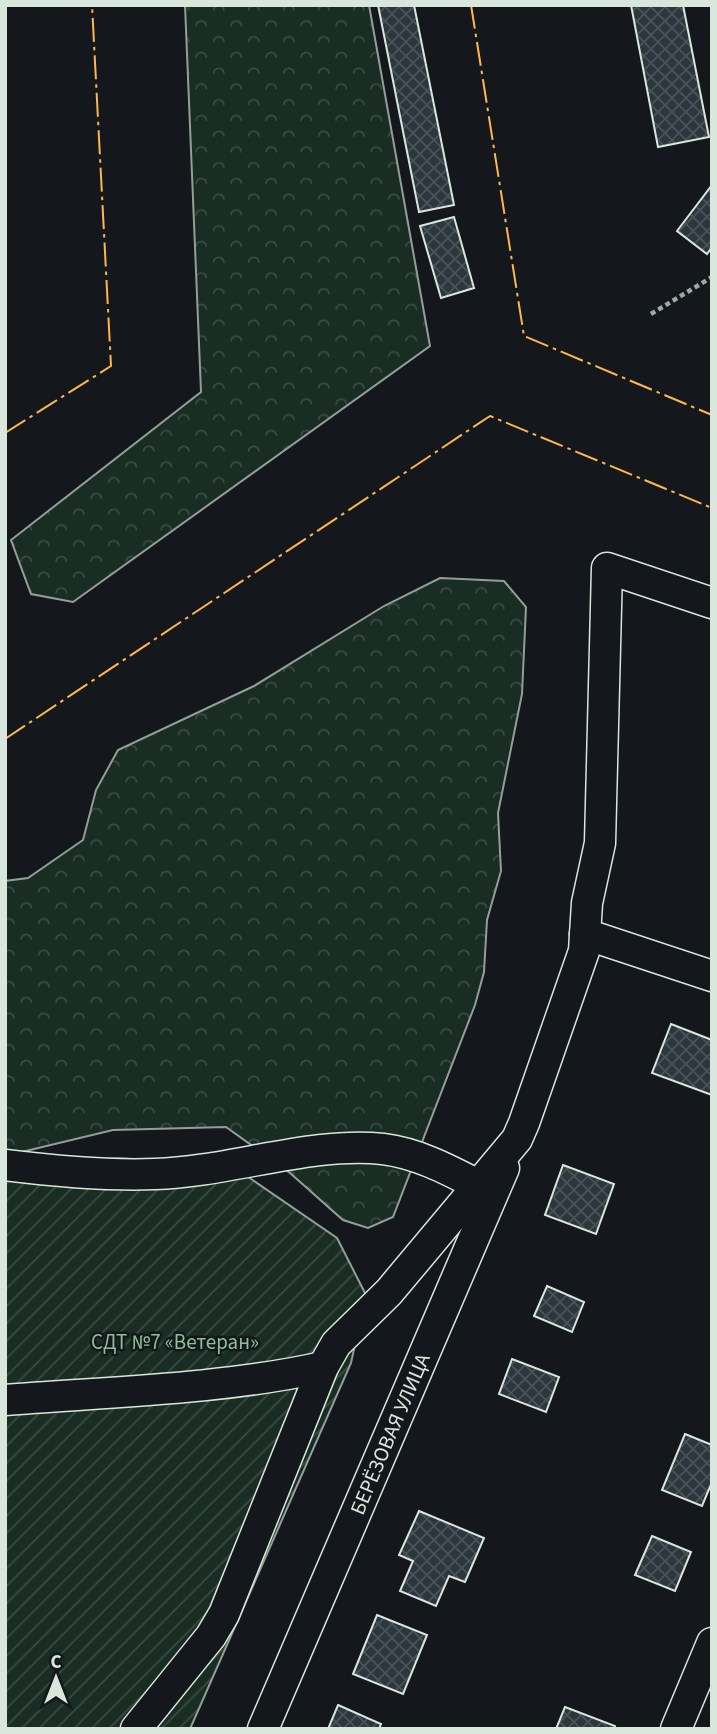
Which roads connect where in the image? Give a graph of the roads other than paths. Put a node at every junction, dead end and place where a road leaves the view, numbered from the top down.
1 (712, 603) edge
2 (586, 934) junction
3 (712, 976) edge
4 (517, 1139) junction
5 (5, 1165) edge
6 (478, 1185) junction
7 (323, 1367) junction
8 (5, 1400) edge
9 (712, 1643) edge
10 (136, 1729) edge
11 (263, 1729) edge
12 (676, 1729) edge

1 - 2 street, БЕРЁЗОВАЯ УЛИЦА
2 - 3 street
2 - 4 street, БЕРЁЗОВАЯ УЛИЦА
4 - 6 street
4 - 11 street, БЕРЁЗОВАЯ УЛИЦА
5 - 6 street
6 - 7 street
7 - 8 street
7 - 10 street
9 - 12 street

